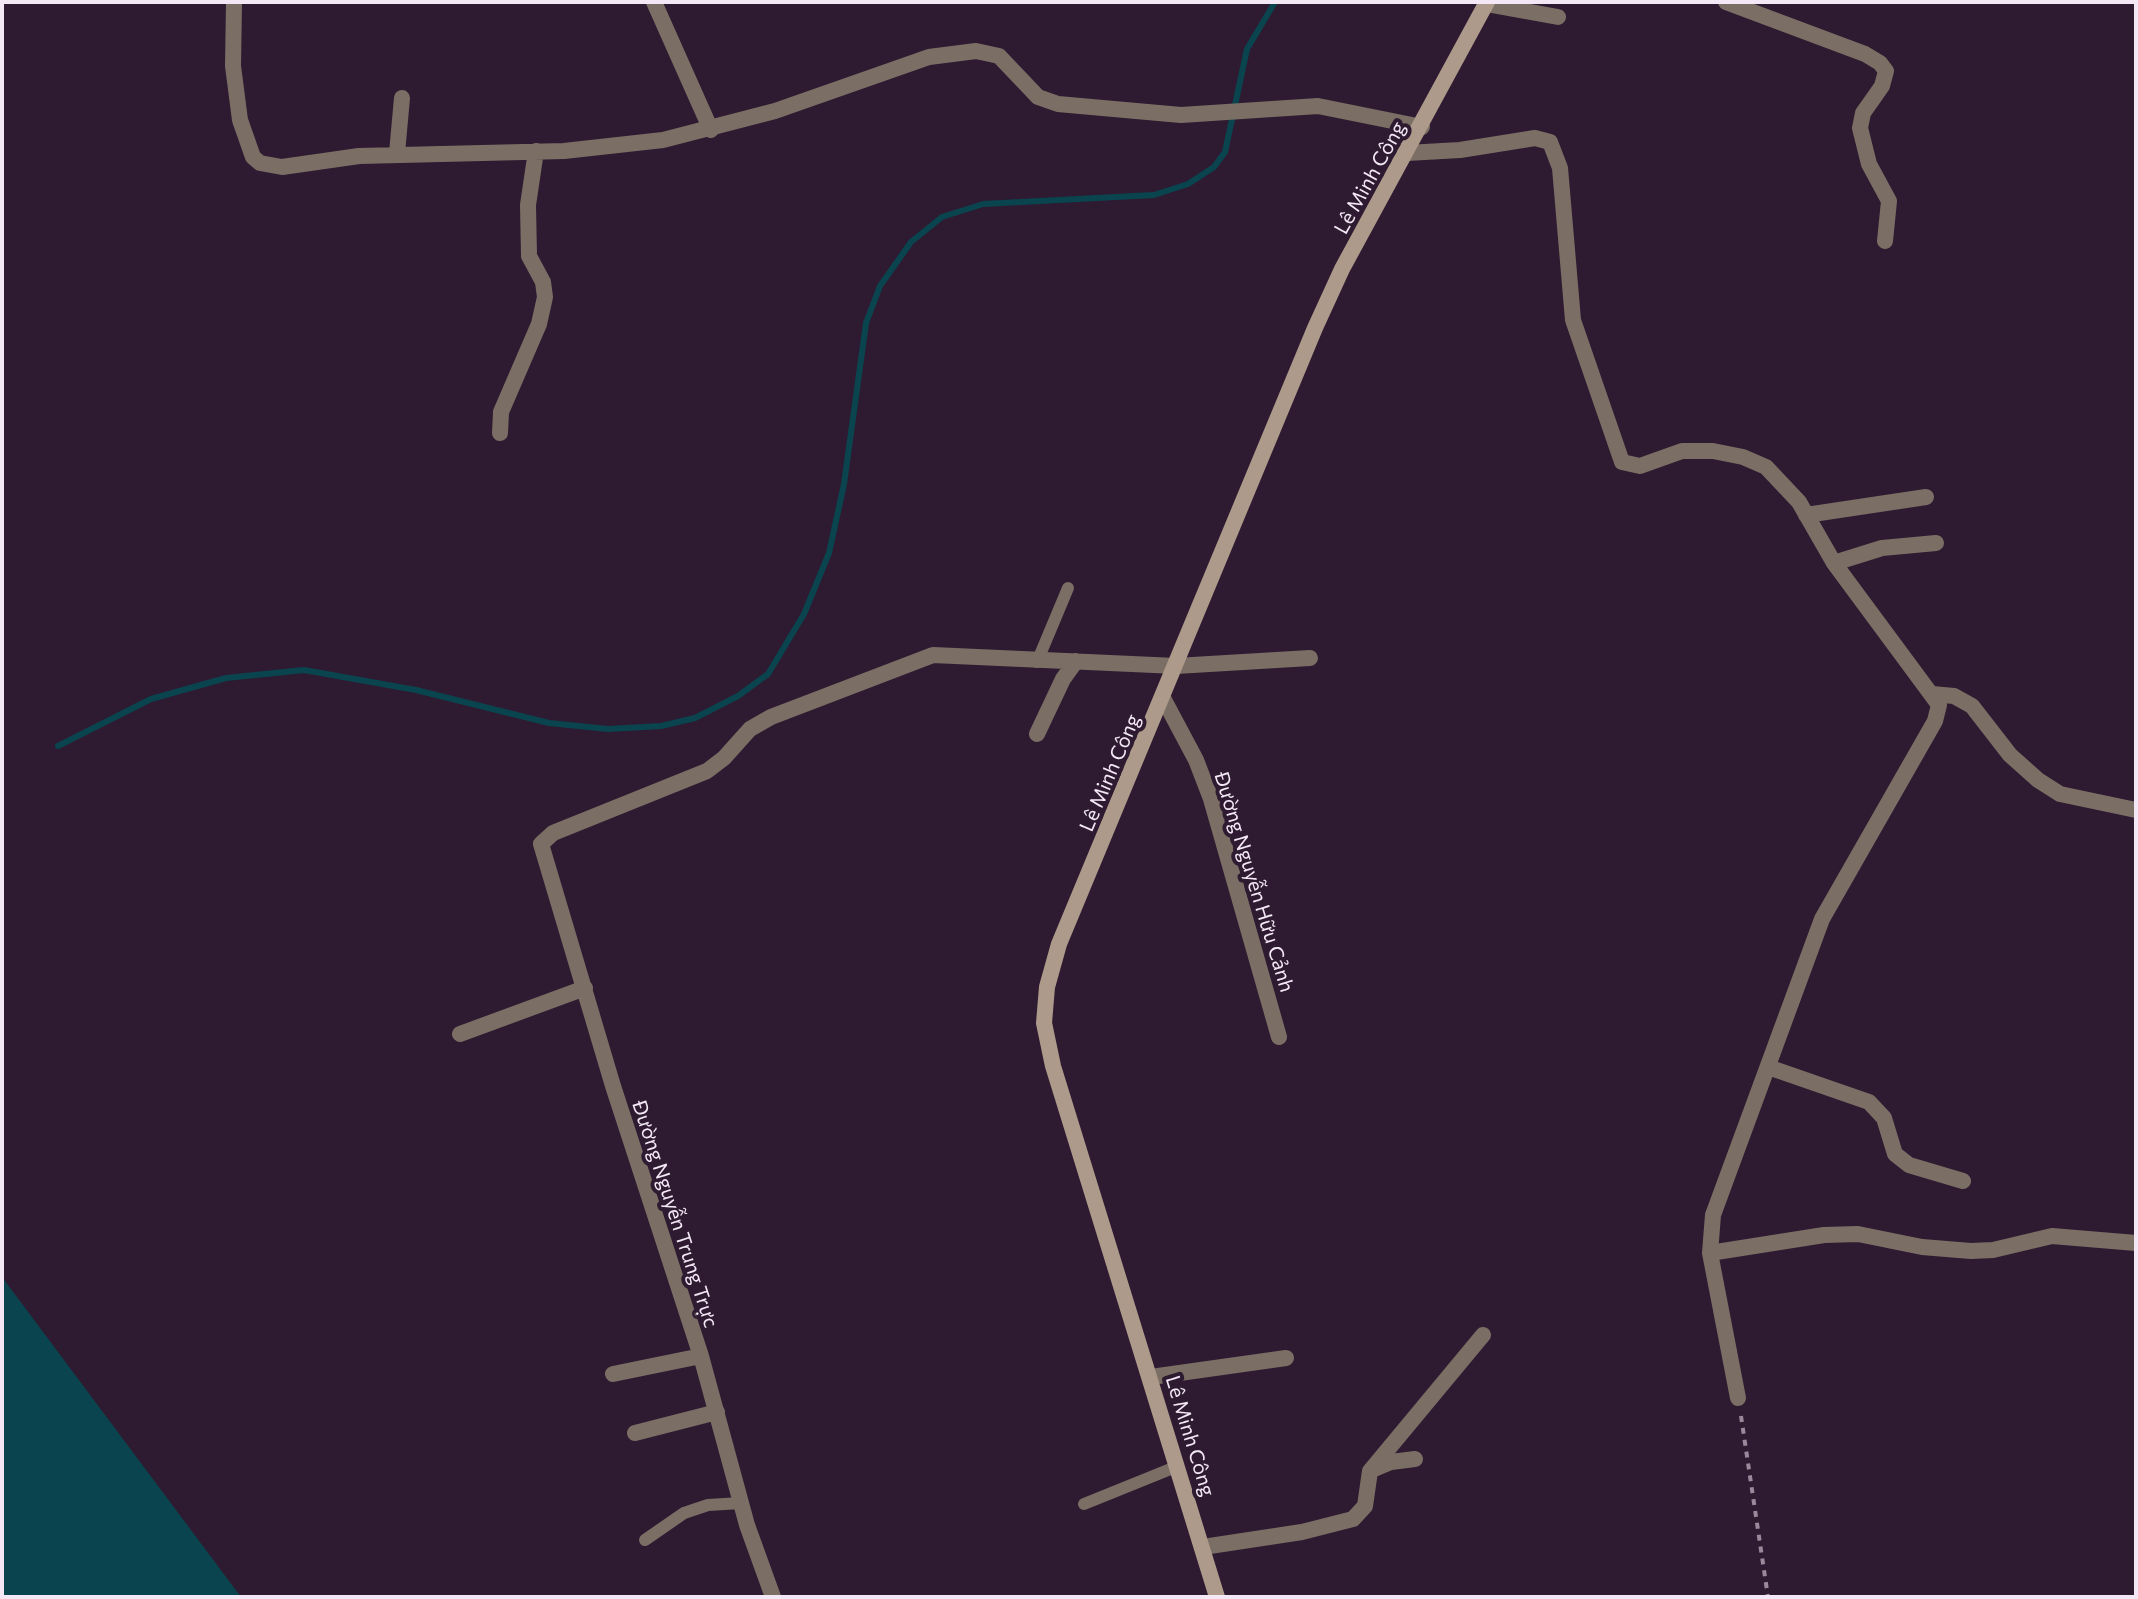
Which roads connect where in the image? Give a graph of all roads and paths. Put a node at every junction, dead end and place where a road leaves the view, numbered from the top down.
1 (234, 2) edge
2 (654, 2) edge
3 (1726, 2) edge
4 (1486, 3) edge
5 (1558, 17) dead end
6 (402, 98) dead end
7 (1422, 127) junction
8 (711, 130) junction
9 (536, 151) junction
10 (397, 153) junction
11 (1407, 153) junction
12 (1885, 241) dead end
13 (500, 433) dead end
14 (1926, 497) dead end
15 (1806, 515) junction
16 (1936, 543) dead end
17 (1834, 563) junction
18 (1068, 588) dead end
19 (1310, 658) dead end
20 (1076, 661) junction
21 (1037, 662) junction
22 (1176, 666) junction
23 (1932, 694) junction
24 (1163, 698) junction
25 (1037, 734) dead end
26 (2136, 810) edge
27 (585, 988) junction
28 (460, 1034) dead end
29 (1279, 1037) dead end
30 (1768, 1067) junction
31 (1963, 1181) dead end
32 (2136, 1243) edge
33 (1710, 1253) junction
34 (1483, 1335) dead end
35 (701, 1356) junction
36 (1286, 1358) dead end
37 (613, 1374) dead end
38 (1151, 1377) junction
39 (1738, 1398) joint
40 (717, 1412) junction
41 (635, 1433) dead end
42 (1415, 1459) dead end
43 (1178, 1466) junction
44 (1370, 1471) junction
45 (741, 1503) junction
46 (1084, 1504) dead end
47 (645, 1540) dead end
48 (1203, 1547) junction
49 (773, 1597) edge
50 (1217, 1597) edge
51 (1768, 1597) edge

1 - 10 street
2 - 8 street
3 - 12 street
4 - 5 street
4 - 7 main road, Lê Minh Công
6 - 10 street
7 - 8 street
7 - 11 main road, Lê Minh Công
8 - 9 street
9 - 10 street
9 - 13 street
11 - 15 street
11 - 22 main road, Lê Minh Công
14 - 15 street
15 - 17 street
16 - 17 street
17 - 23 street
18 - 21 lane
19 - 22 street
20 - 21 street
20 - 22 street
20 - 25 street
21 - 27 street, Đường Nguyễn Trung Trực
22 - 24 main road, Lê Minh Công
23 - 26 street
23 - 30 street
24 - 29 street, Đường Nguyễn Hữu Cảnh
24 - 38 main road, Lê Minh Công
27 - 28 street
27 - 35 street, Đường Nguyễn Trung Trực
30 - 31 street
30 - 33 street
32 - 33 street
33 - 39 street
34 - 44 street
35 - 37 street
35 - 40 street, Đường Nguyễn Trung Trực
36 - 38 street
38 - 43 main road, Lê Minh Công
39 - 51 path
40 - 41 street
40 - 45 street, Đường Nguyễn Trung Trực
42 - 44 street
43 - 46 lane
43 - 48 main road, Lê Minh Công
44 - 48 street
45 - 47 lane
45 - 49 street, Đường Nguyễn Trung Trực
48 - 50 main road, Lê Minh Công

